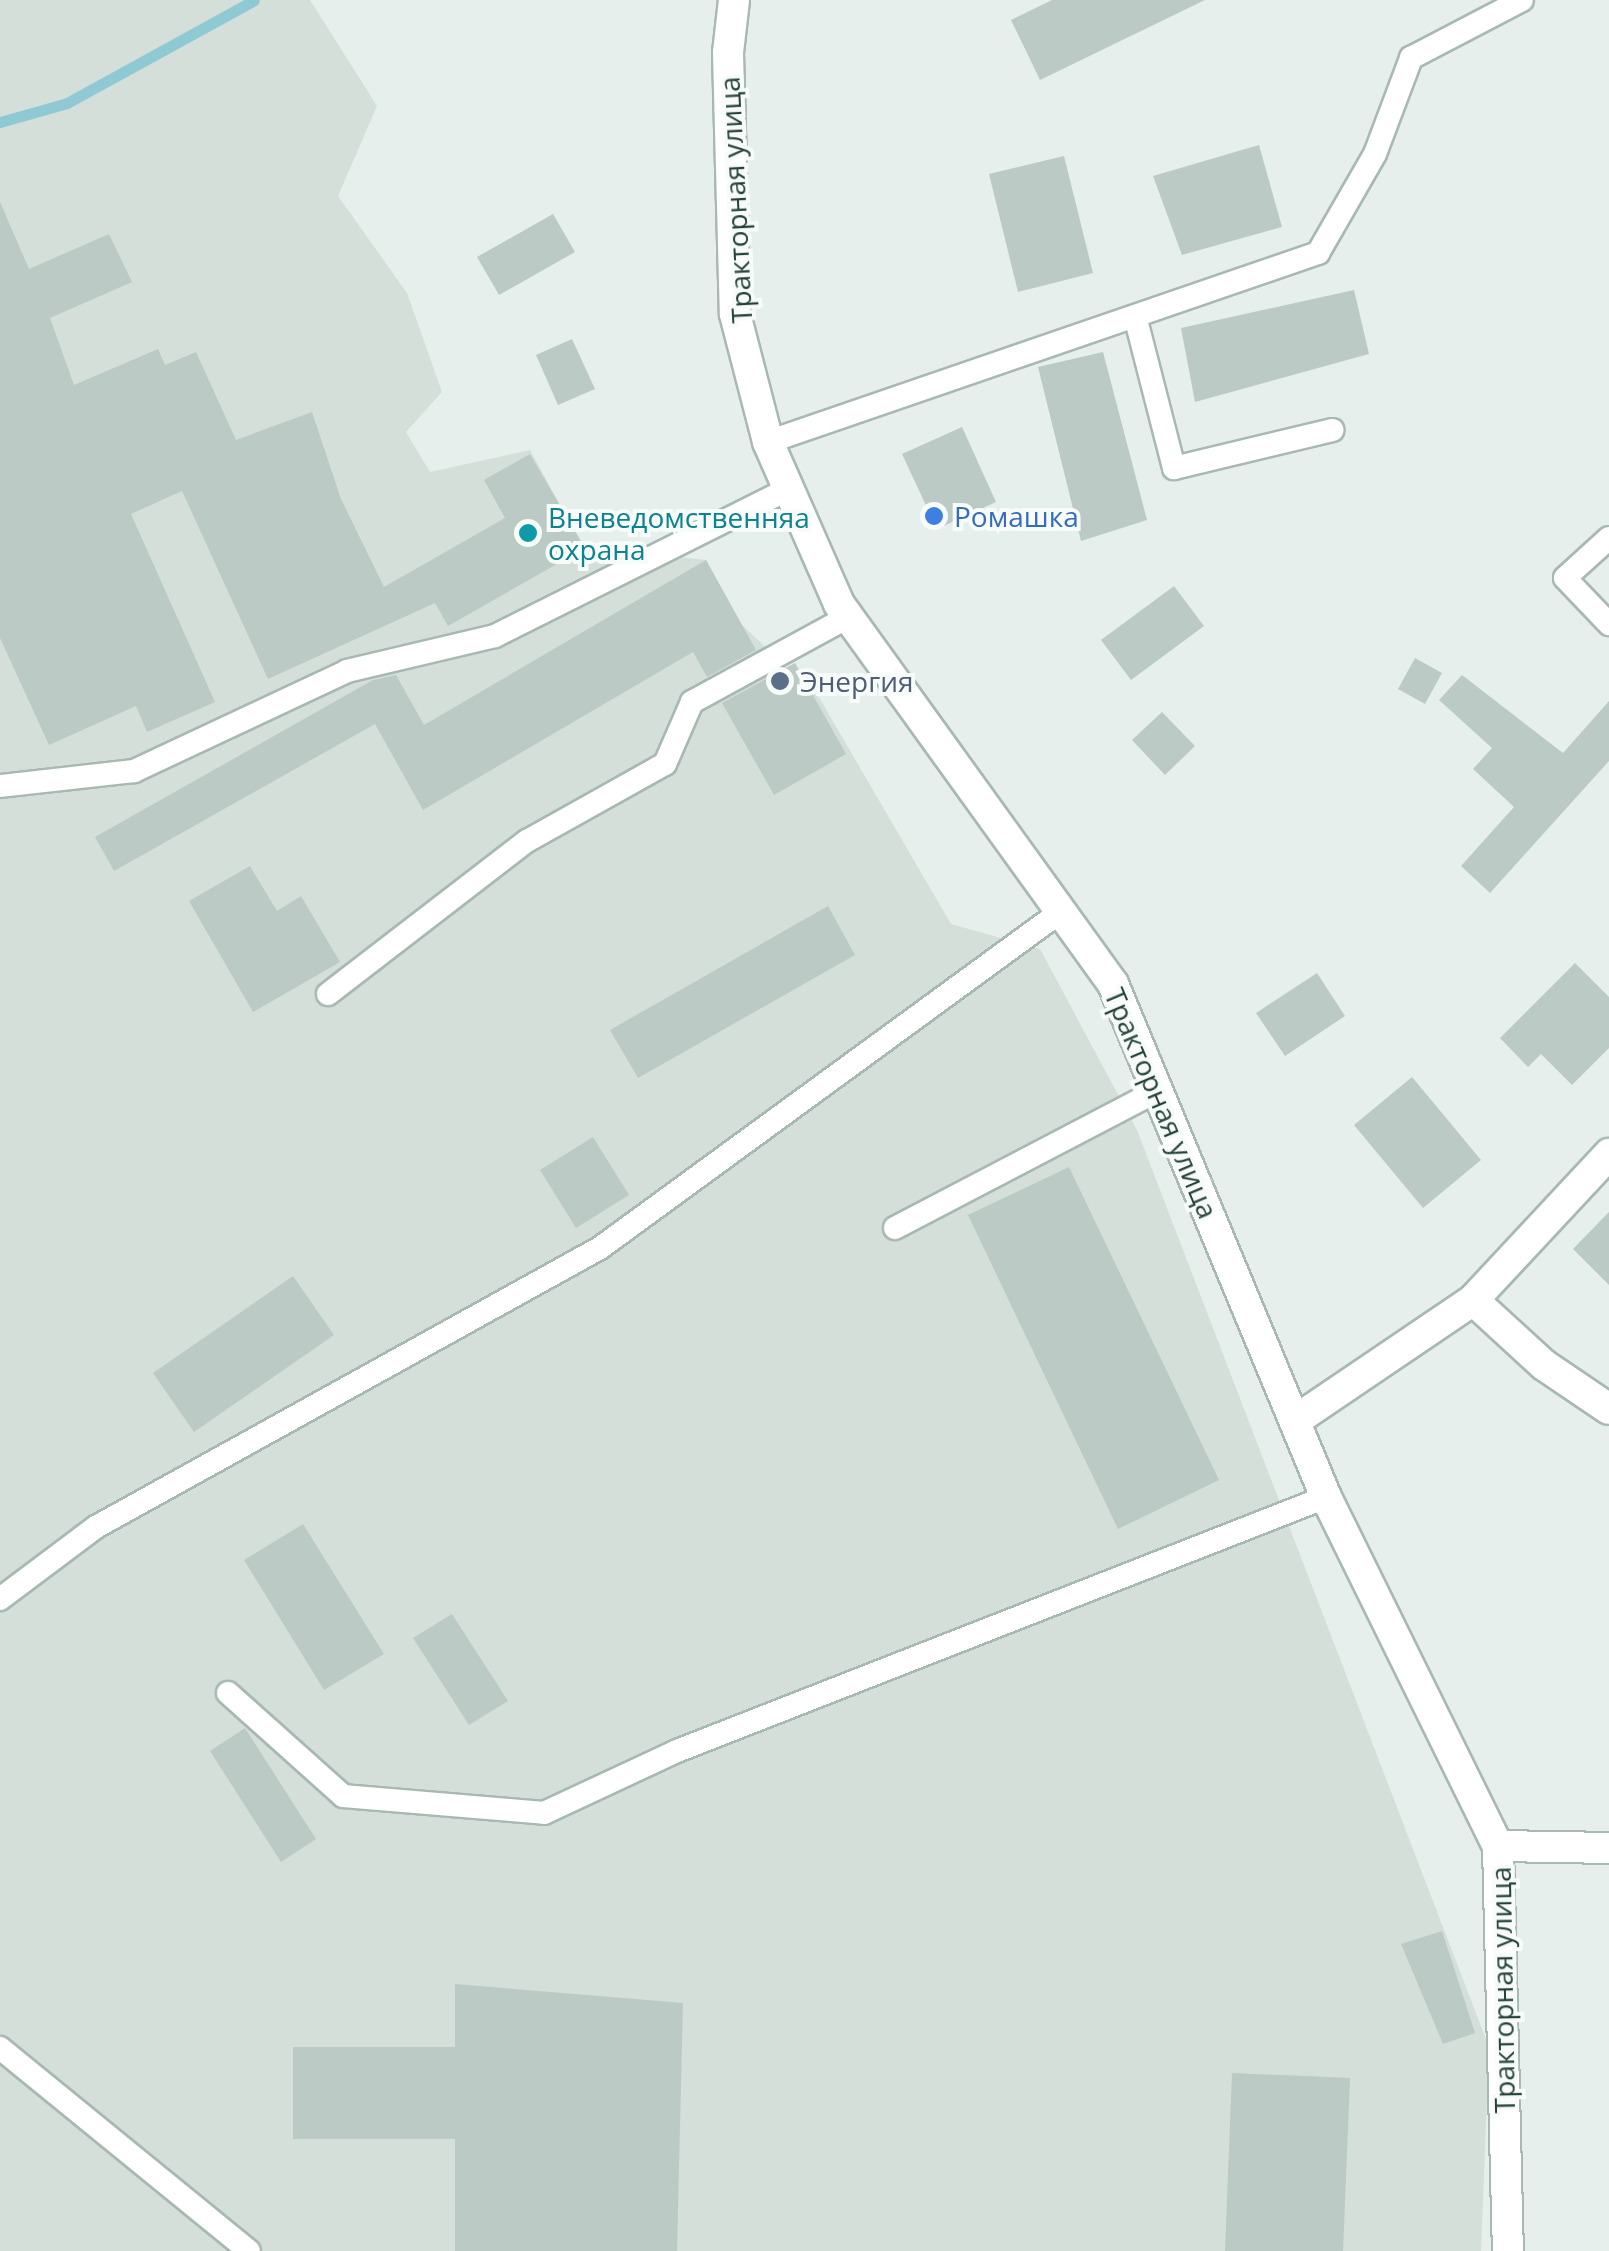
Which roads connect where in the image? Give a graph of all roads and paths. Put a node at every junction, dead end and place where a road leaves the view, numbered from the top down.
1 (734, 0) edge
2 (1522, 0) edge
3 (1136, 320) junction
4 (1332, 430) dead end
5 (768, 442) junction
6 (788, 488) junction
7 (1609, 538) edge
8 (848, 617) junction
9 (1609, 624) edge
10 (0, 786) edge
11 (1063, 910) junction
12 (328, 994) dead end
13 (1157, 1091) junction
14 (1609, 1154) edge
15 (894, 1228) dead end
16 (1474, 1300) junction
17 (1609, 1409) edge
18 (1296, 1420) junction
19 (1326, 1498) junction
20 (0, 1600) edge
21 (228, 1693) dead end
22 (1498, 1846) junction
23 (1609, 1848) edge
24 (0, 2048) edge
25 (249, 2251) edge
26 (1508, 2251) edge

1 - 5 street, Тракторная улица
2 - 3 lane
3 - 4 lane
3 - 5 lane
5 - 6 street, Тракторная улица
6 - 8 street, Тракторная улица
6 - 10 lane
7 - 9 lane
8 - 11 street, Тракторная улица
8 - 12 lane
11 - 13 street, Тракторная улица
11 - 20 lane
13 - 15 lane
13 - 18 street, Тракторная улица
14 - 16 street
16 - 17 street
16 - 18 street
18 - 19 street, Тракторная улица
19 - 21 lane
19 - 22 street, Тракторная улица
22 - 23 street
22 - 26 street, Тракторная улица
24 - 25 lane

